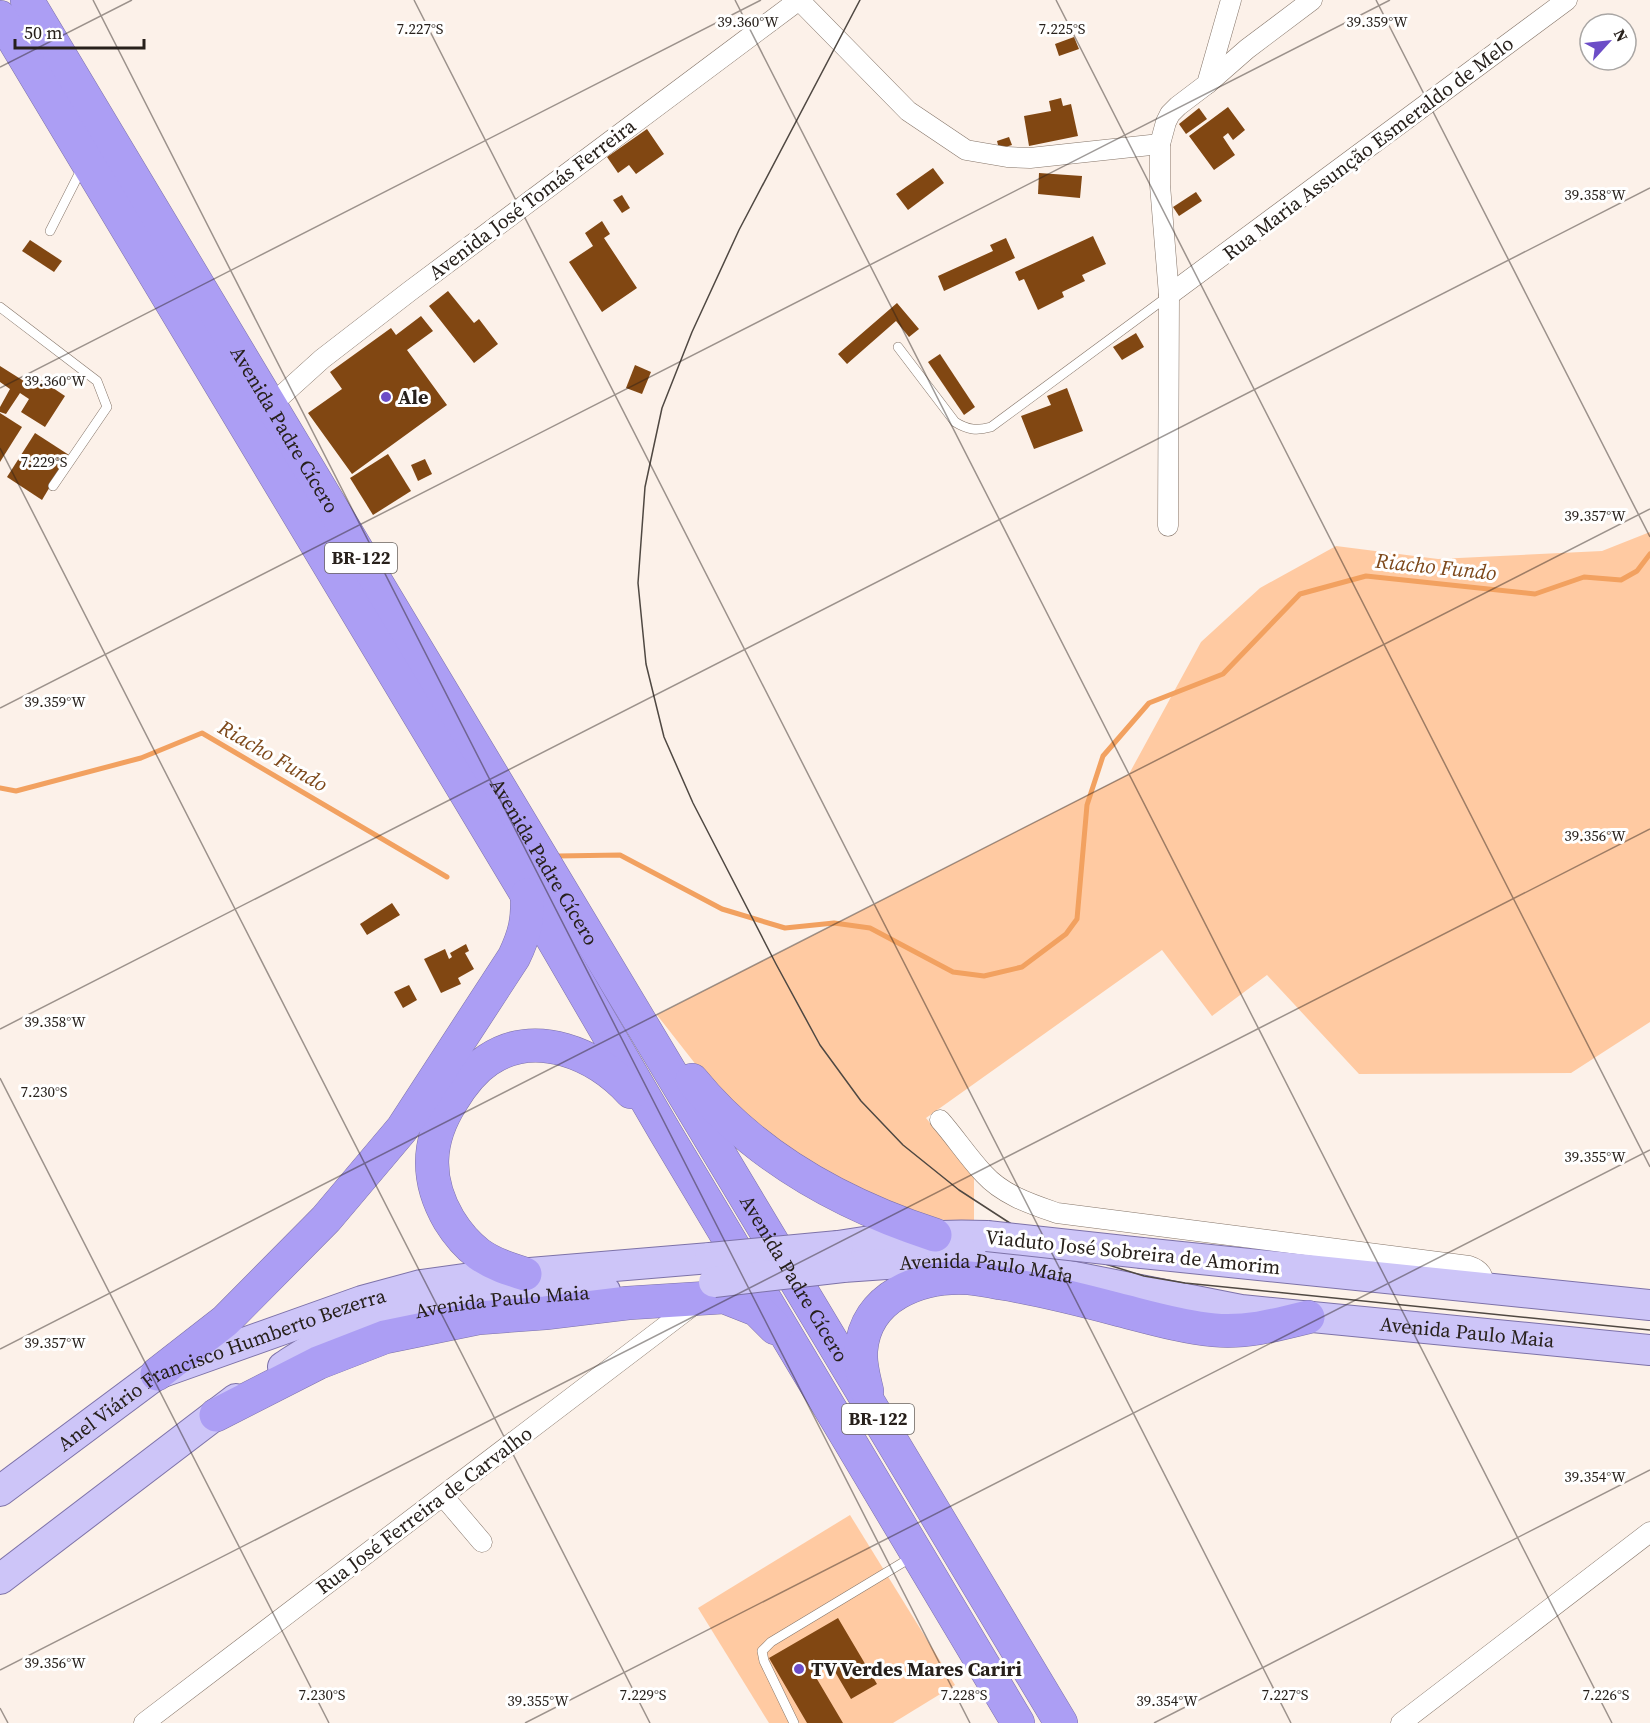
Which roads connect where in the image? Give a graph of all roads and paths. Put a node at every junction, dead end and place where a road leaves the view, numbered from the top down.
1 (27, 0) edge
2 (799, 0) edge
3 (1231, 0) edge
4 (1312, 0) edge
5 (1567, 0) edge
6 (0, 17) edge
7 (1207, 84) junction
8 (1160, 144) junction
9 (86, 161) junction
10 (50, 231) dead end
11 (1169, 295) junction
12 (0, 307) edge
13 (898, 347) dead end
14 (270, 406) junction
15 (53, 486) dead end
16 (1168, 526) dead end
17 (527, 895) junction
18 (632, 1008) junction
19 (940, 1120) dead end
20 (665, 1132) junction
21 (935, 1235) junction
22 (840, 1256) junction
23 (525, 1274) junction
24 (710, 1279) junction
25 (1485, 1288) junction
26 (1650, 1305) edge
27 (1308, 1317) junction
28 (324, 1341) joint
29 (793, 1346) junction
30 (1650, 1350) edge
31 (157, 1374) junction
32 (870, 1405) junction
33 (216, 1415) junction
34 (0, 1491) edge
35 (442, 1496) junction
36 (1650, 1532) edge
37 (482, 1542) dead end
38 (916, 1554) junction
39 (0, 1579) edge
40 (144, 1723) edge
41 (794, 1723) edge
42 (1018, 1723) edge
43 (1061, 1723) edge
44 (1401, 1723) edge

1 - 14 highway, Avenida Padre Cícero / BR-122
2 - 8 street
2 - 14 street, Avenida José Tomás Ferreira
3 - 7 street
4 - 7 street
5 - 11 street, Rua Maria Assunção Esmeraldo de Melo
6 - 9 highway, Avenida Padre Cícero / BR-122
7 - 8 street
8 - 11 street
9 - 10 lane
9 - 17 highway, Avenida Padre Cícero / BR-122
11 - 13 lane
11 - 16 street
12 - 15 lane
14 - 18 highway, Avenida Padre Cícero / BR-122
17 - 20 highway, Avenida Padre Cícero / BR-122
17 - 31 highway
18 - 21 highway
18 - 32 highway, Avenida Padre Cícero / BR-122
19 - 25 street
20 - 23 highway
20 - 29 highway, Avenida Padre Cícero / BR-122
21 - 22 main road, Viaduto José Sobreira de Amorim
21 - 25 main road, Viaduto José Sobreira de Amorim, bridge
22 - 24 main road, Viaduto José Sobreira de Amorim, bridge
22 - 27 main road, Avenida Paulo Maia
23 - 24 main road, Anel Viário Francisco Humberto Bezerra
23 - 31 main road, Anel Viário Francisco Humberto Bezerra
24 - 28 main road, Avenida Paulo Maia
24 - 29 highway
24 - 33 highway
24 - 35 street, Rua José Ferreira de Carvalho
25 - 26 main road, Viaduto José Sobreira de Amorim
27 - 30 main road, Avenida Paulo Maia
27 - 32 highway
28 - 33 main road, Anel Viário Francisco Humberto Bezerra
29 - 38 highway, Avenida Padre Cícero / BR-122
31 - 34 main road, Anel Viário Francisco Humberto Bezerra
32 - 43 highway, Avenida Padre Cícero / BR-122
33 - 39 main road, Anel Viário Francisco Humberto Bezerra
35 - 37 street
35 - 40 street, Rua José Ferreira de Carvalho
36 - 44 street
38 - 41 lane
38 - 42 highway, Avenida Padre Cícero / BR-122

